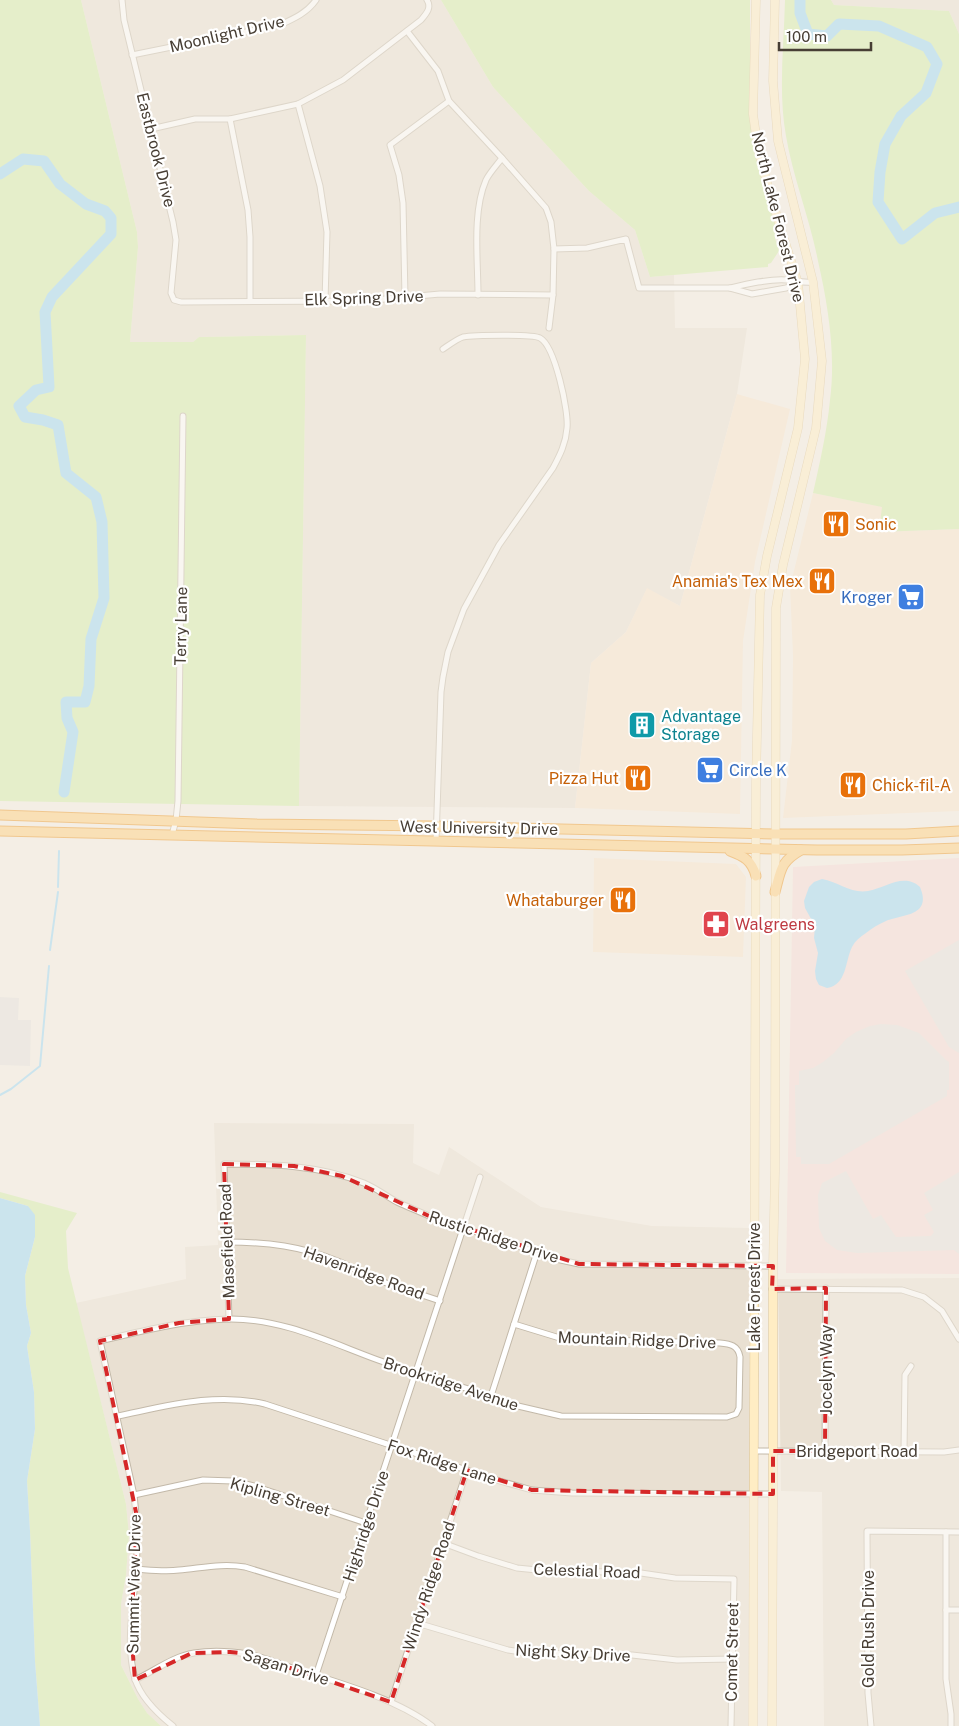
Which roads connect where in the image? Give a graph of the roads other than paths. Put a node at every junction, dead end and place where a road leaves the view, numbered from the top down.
1 (122, 0) edge
2 (316, 0) edge
3 (427, 0) edge
4 (756, 0) edge
5 (775, 0) edge
6 (407, 31) junction
7 (132, 55) junction
8 (449, 101) junction
9 (298, 104) junction
10 (230, 119) junction
11 (151, 129) junction
12 (502, 158) junction
13 (554, 249) junction
14 (813, 282) junction
15 (798, 283) junction
16 (730, 288) junction
17 (478, 295) junction
18 (554, 295) junction
19 (404, 297) junction
20 (174, 300) joint
21 (250, 300) junction
22 (325, 301) junction
23 (549, 328) dead end
24 (443, 348) dead end
25 (183, 416) dead end
26 (774, 528) junction
27 (791, 532) junction
28 (757, 674) junction
29 (775, 674) junction
30 (0, 815) edge
31 (176, 820) junction
32 (436, 826) junction
33 (609, 830) junction
34 (959, 830) edge
35 (0, 831) edge
36 (756, 834) junction
37 (775, 834) junction
38 (172, 835) junction
39 (436, 841) junction
40 (609, 845) junction
41 (722, 848) junction
42 (959, 848) edge
43 (756, 849) junction
44 (775, 849) junction
45 (801, 850) junction
46 (756, 876) junction
47 (775, 892) junction
48 (224, 1164) joint
49 (480, 1178) dead end
50 (464, 1228) junction
51 (227, 1242) junction
52 (537, 1252) junction
53 (753, 1266) junction
54 (773, 1266) junction
55 (826, 1288) junction
56 (772, 1289) junction
57 (440, 1301) junction
58 (229, 1319) junction
59 (514, 1324) junction
60 (959, 1337) edge
61 (100, 1340) joint
62 (732, 1345) joint
63 (911, 1366) dead end
64 (416, 1372) junction
65 (491, 1396) junction
66 (118, 1416) junction
67 (392, 1446) junction
68 (959, 1450) edge
69 (754, 1451) junction
70 (773, 1451) junction
71 (825, 1451) junction
72 (904, 1452) junction
73 (467, 1470) junction
74 (754, 1494) junction
75 (773, 1494) junction
76 (134, 1495) junction
77 (366, 1523) junction
78 (946, 1532) junction
79 (959, 1532) edge
80 (443, 1543) junction
81 (136, 1569) junction
82 (734, 1579) joint
83 (342, 1597) junction
84 (946, 1610) junction
85 (959, 1610) edge
86 (417, 1623) junction
87 (733, 1659) junction
88 (316, 1675) junction
89 (136, 1680) junction
90 (391, 1702) junction
91 (173, 1726) edge
92 (432, 1726) edge
93 (731, 1726) edge
94 (753, 1726) edge
95 (772, 1726) edge
96 (871, 1726) edge
97 (951, 1726) edge

1 - 7 street, Eastbrook Drive
2 - 7 street, Moonlight Drive
3 - 6 street
4 - 15 main road, North Lake Forest Drive
5 - 14 main road, North Lake Forest Drive
6 - 8 street
6 - 9 street
7 - 11 street, Eastbrook Drive
8 - 12 street
8 - 19 street
9 - 10 street
9 - 22 street
10 - 11 street
10 - 21 street
11 - 20 street, Eastbrook Drive
12 - 13 street
12 - 17 street
13 - 16 street
13 - 18 street
14 - 15 street
14 - 27 main road, North Lake Forest Drive
15 - 16 street
15 - 16 street
15 - 26 main road, North Lake Forest Drive
17 - 18 street, Elk Spring Drive
17 - 19 street, Elk Spring Drive
18 - 23 street
19 - 22 street, Elk Spring Drive
20 - 21 street, Elk Spring Drive
21 - 22 street, Elk Spring Drive
24 - 32 street
25 - 31 street, Terry Lane
26 - 27 main road
26 - 28 main road, North Lake Forest Drive
27 - 29 main road, North Lake Forest Drive
28 - 29 main road
28 - 36 main road, North Lake Forest Drive
29 - 37 main road, North Lake Forest Drive
30 - 31 highway, West University Drive
31 - 32 highway, West University Drive
31 - 38 street, Terry Lane
32 - 33 highway, West University Drive
32 - 39 street
33 - 36 highway, West University Drive
33 - 40 highway
34 - 37 highway, West University Drive
35 - 38 highway, West University Drive
36 - 37 highway, West University Drive
36 - 43 main road, North Lake Forest Drive
37 - 44 main road, North Lake Forest Drive
38 - 39 highway, West University Drive
39 - 40 highway, West University Drive
40 - 41 highway, West University Drive
41 - 43 highway, West University Drive
41 - 46 highway
42 - 45 highway, West University Drive
43 - 44 highway, West University Drive
43 - 46 main road, Lake Forest Drive
44 - 45 highway, West University Drive
44 - 47 main road, Lake Forest Drive
45 - 47 highway
46 - 53 main road, Lake Forest Drive
47 - 54 main road, Lake Forest Drive
48 - 50 street, Rustic Ridge Drive
48 - 51 street, Masefield Road
49 - 50 street, Highridge Drive
50 - 52 street, Rustic Ridge Drive
50 - 57 street, Highridge Drive
51 - 57 street, Havenridge Road
51 - 58 street, Masefield Road
52 - 53 street, Rustic Ridge Drive
52 - 59 street
53 - 54 street, Rustic Ridge Drive
53 - 69 main road, Lake Forest Drive
54 - 56 main road, Lake Forest Drive
55 - 56 street
55 - 60 street
55 - 71 street, Jocelyn Way
56 - 70 main road, Lake Forest Drive
57 - 64 street, Highridge Drive
58 - 61 street, Brookridge Avenue
58 - 64 street, Brookridge Avenue
59 - 62 street, Mountain Ridge Drive
59 - 65 street
61 - 66 street, Summit View Drive
62 - 65 street, Brookridge Avenue
63 - 72 street
64 - 65 street, Brookridge Avenue
64 - 67 street, Highridge Drive
66 - 67 street, Fox Ridge Lane
66 - 76 street, Summit View Drive
67 - 73 street, Fox Ridge Lane
67 - 77 street, Highridge Drive
68 - 72 street, Bridgeport Road
69 - 70 street, Bridgeport Road
69 - 74 main road, Lake Forest Drive
70 - 71 street, Bridgeport Road
70 - 75 main road, Lake Forest Drive
71 - 72 street, Bridgeport Road
73 - 74 street, Fox Ridge Lane
73 - 80 street, Windy Ridge Road
74 - 75 street, Fox Ridge Lane
74 - 94 main road, Lake Forest Drive
75 - 95 main road, Lake Forest Drive
76 - 77 street, Kipling Street
76 - 81 street, Summit View Drive
77 - 83 street, Highridge Drive
78 - 79 street
78 - 84 street
78 - 96 street, Gold Rush Drive
80 - 82 street, Celestial Road
80 - 86 street, Windy Ridge Road
81 - 83 street
81 - 89 street, Summit View Drive
82 - 87 street, Comet Street
83 - 88 street, Highridge Drive
84 - 85 street
84 - 97 street
86 - 87 street, Night Sky Drive
86 - 90 street, Windy Ridge Road
87 - 93 street, Comet Street
88 - 89 street, Sagan Drive
88 - 90 street, Sagan Drive
89 - 91 street, Summit View Drive
90 - 92 street, Sagan Drive

